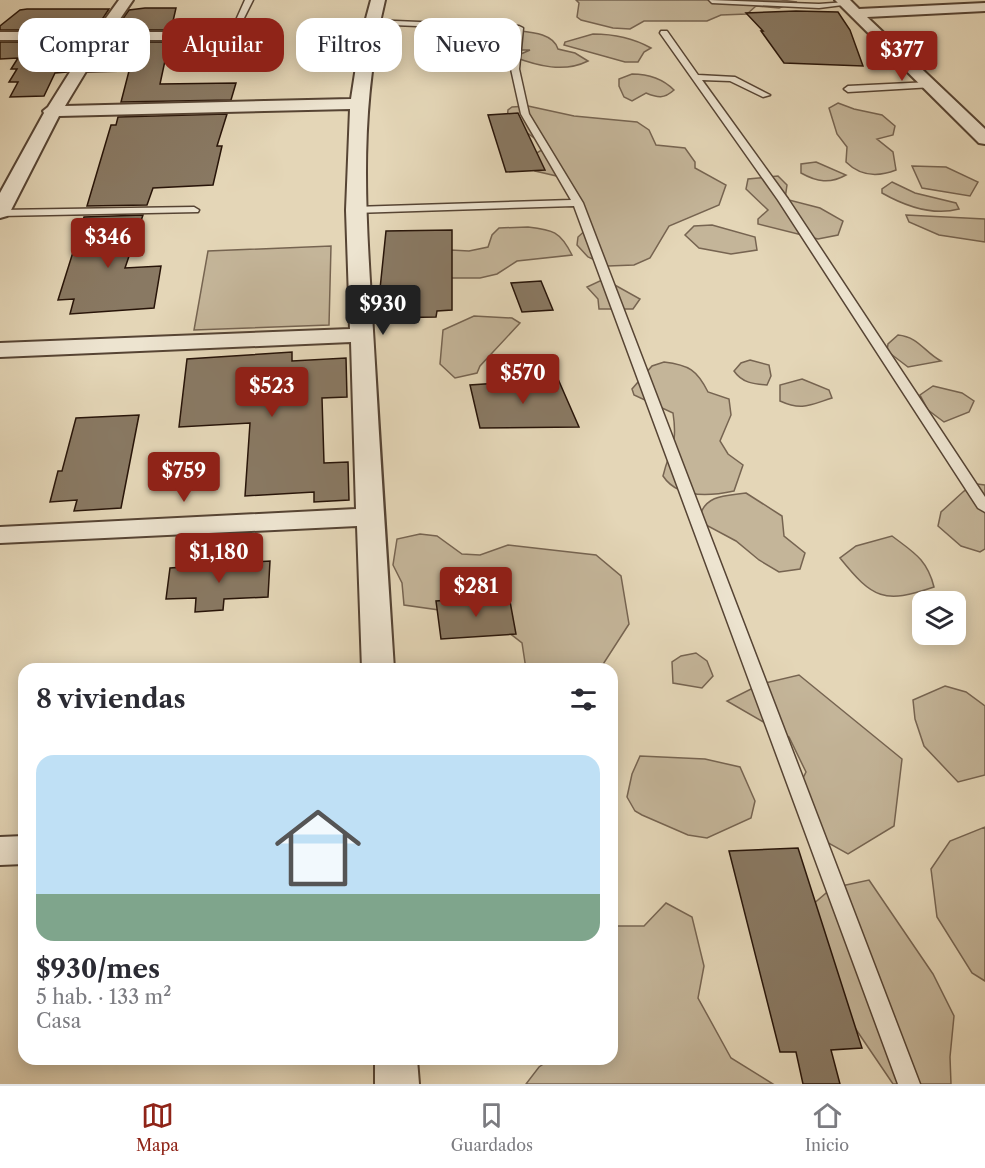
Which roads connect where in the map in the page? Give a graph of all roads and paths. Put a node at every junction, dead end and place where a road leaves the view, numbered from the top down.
1 (126, 0) edge
2 (249, 0) edge
3 (378, 0) edge
4 (712, 1) edge
5 (848, 6) edge
6 (985, 7) edge
7 (112, 18) edge
8 (240, 18) edge
9 (372, 18) edge
10 (402, 23) edge
11 (664, 33) dead end
12 (0, 36) edge
13 (18, 36) edge
14 (76, 72) edge
15 (362, 72) edge
16 (694, 77) junction
17 (930, 85) junction
18 (848, 89) dead end
19 (766, 95) dead end
20 (357, 104) junction
21 (51, 111) junction
22 (985, 139) edge
23 (578, 203) junction
24 (194, 210) dead end
25 (354, 210) junction
26 (0, 213) edge
27 (362, 335) junction
28 (0, 350) edge
29 (985, 508) edge
30 (370, 517) junction
31 (0, 535) edge
32 (378, 663) edge
33 (18, 850) edge
34 (0, 852) edge
35 (396, 1065) edge
36 (397, 1084) edge
37 (909, 1084) edge

1 - 7 street
2 - 8 lane
3 - 9 street
4 - 5 lane
5 - 6 street
5 - 17 street
10 - 23 lane
11 - 16 lane
12 - 13 street
14 - 21 street
15 - 20 street
16 - 19 lane
16 - 29 lane
17 - 18 lane
17 - 22 street
20 - 21 street
20 - 25 street
21 - 26 street
23 - 25 lane
23 - 37 lane
24 - 26 lane
25 - 27 street
27 - 28 street
27 - 30 street
30 - 31 street
30 - 32 street
33 - 34 street
35 - 36 street

